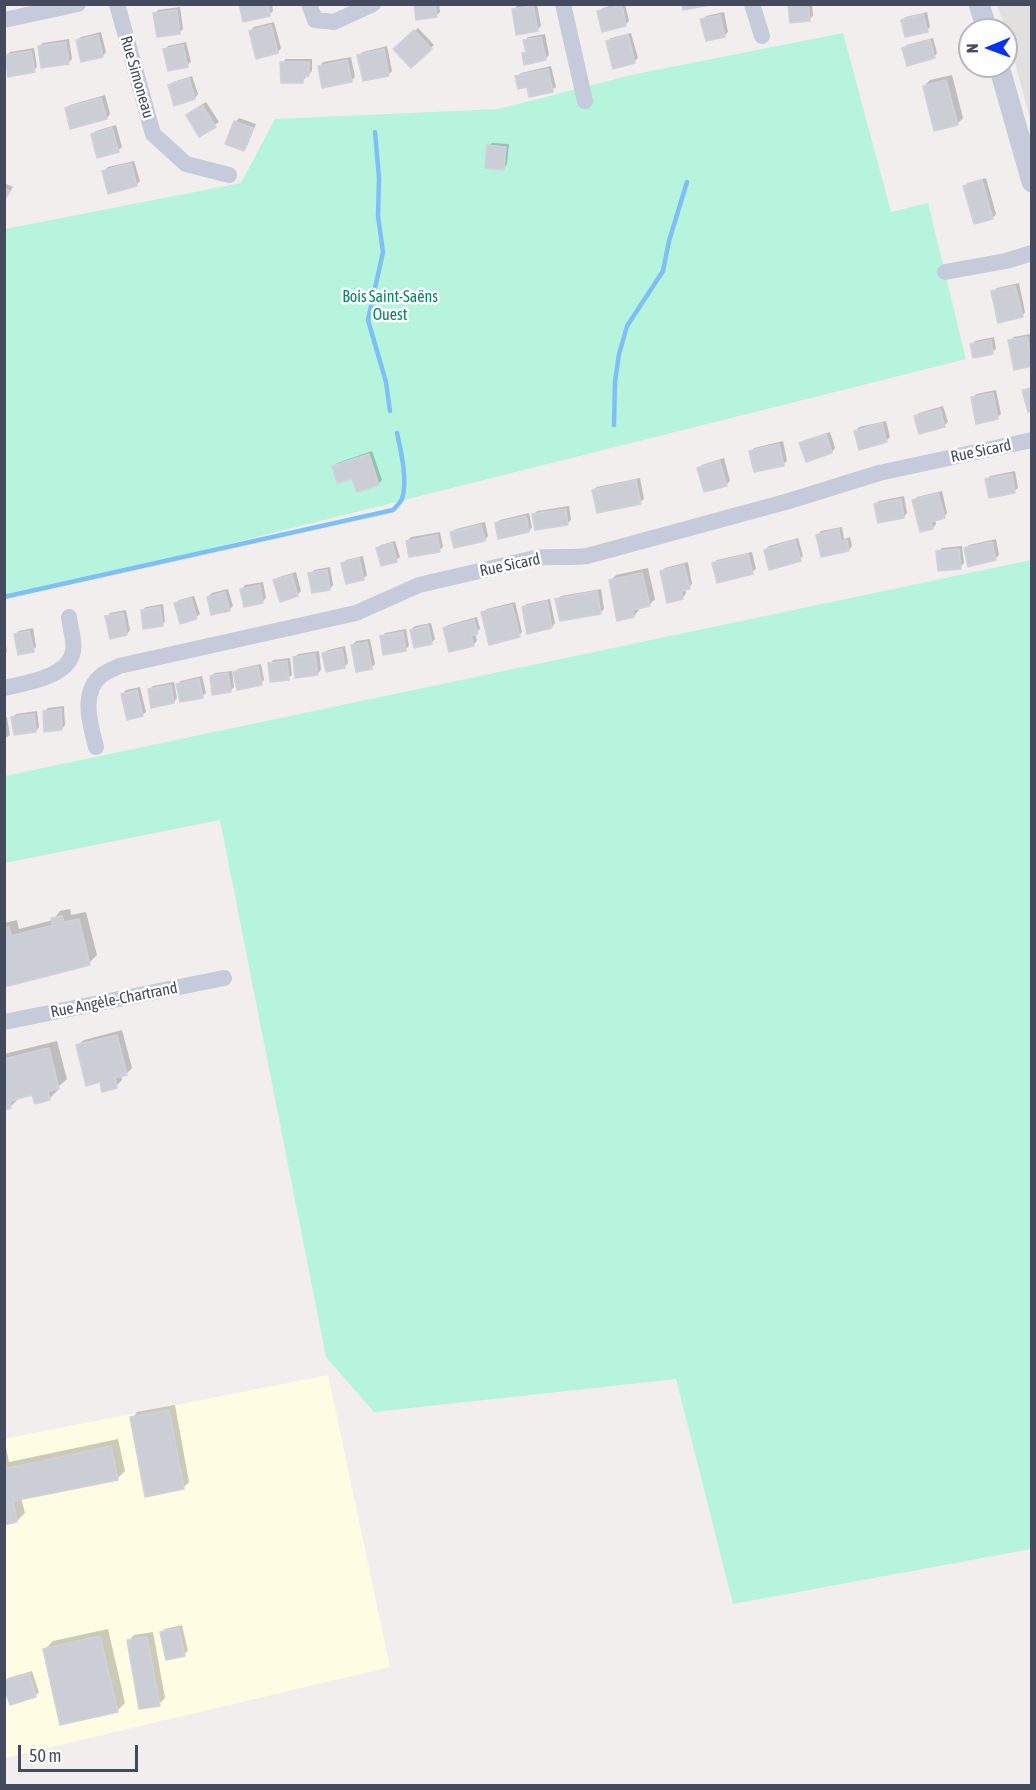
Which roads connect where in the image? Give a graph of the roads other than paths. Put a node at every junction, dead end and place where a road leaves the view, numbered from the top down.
1 (78, 4) edge
2 (117, 4) edge
3 (309, 4) edge
4 (372, 4) edge
5 (563, 4) edge
6 (752, 4) edge
7 (4, 20) edge
8 (762, 36) dead end
9 (1002, 78) edge
10 (585, 101) dead end
11 (229, 176) dead end
12 (1032, 182) edge
13 (1032, 253) edge
14 (945, 272) dead end
15 (1032, 440) edge
16 (69, 617) dead end
17 (4, 688) edge
18 (96, 747) dead end
19 (224, 978) dead end
20 (4, 1022) edge

1 - 7 street
2 - 11 street, Rue Simoneau
3 - 4 street
5 - 10 street
6 - 8 street
9 - 12 street
13 - 14 street
15 - 18 street, Rue Sicard
16 - 17 street
19 - 20 street, Rue Angèle-Chartrand

